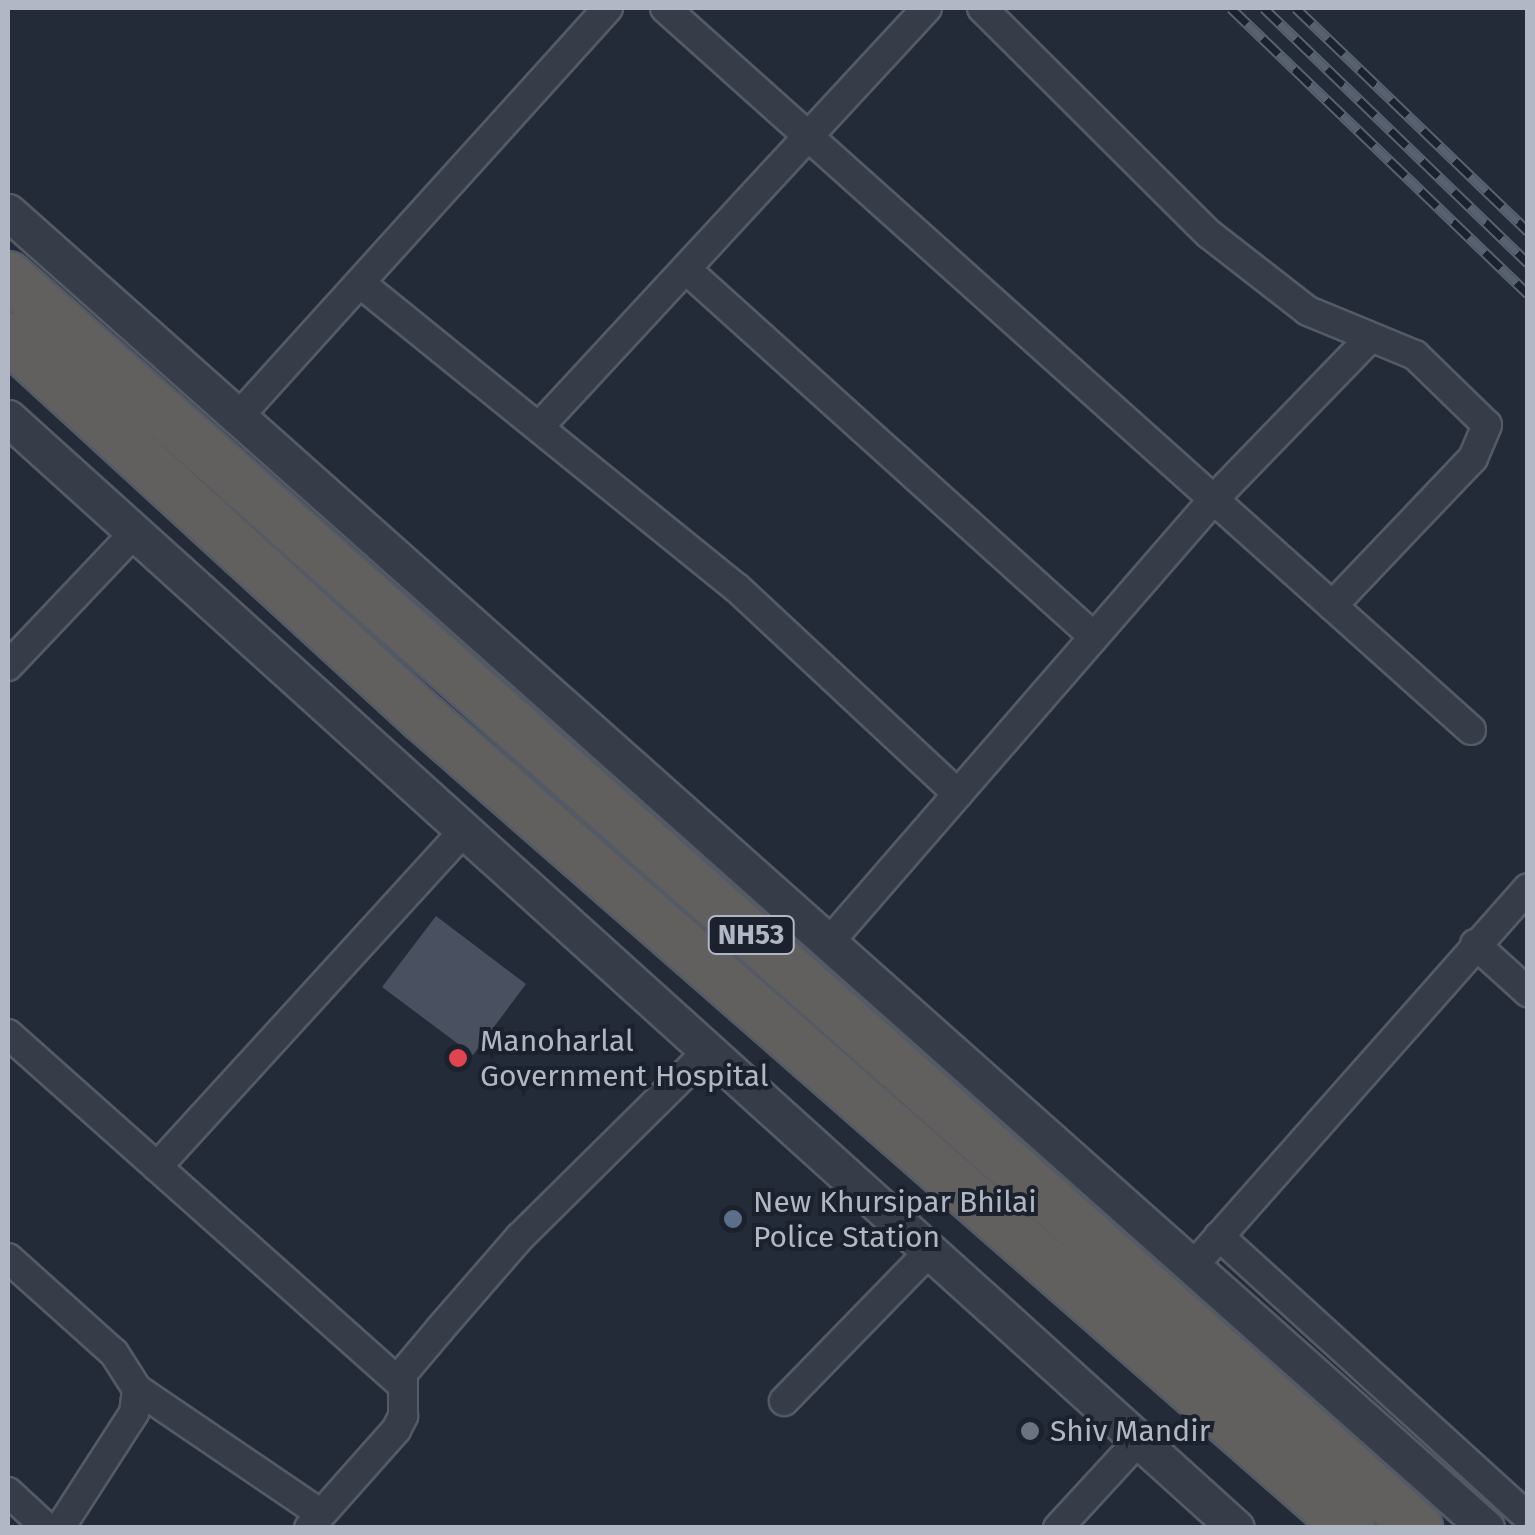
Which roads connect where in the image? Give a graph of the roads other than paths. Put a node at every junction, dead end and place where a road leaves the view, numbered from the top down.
1 (608, 8) edge
2 (665, 8) edge
3 (928, 8) edge
4 (982, 8) edge
5 (809, 135) junction
6 (8, 212) edge
7 (688, 271) junction
8 (8, 276) edge
9 (360, 283) junction
10 (8, 337) edge
11 (1368, 340) junction
12 (239, 416) junction
13 (8, 418) edge
14 (539, 427) junction
15 (1213, 500) junction
16 (136, 531) junction
17 (1332, 606) junction
18 (1094, 636) junction
19 (8, 666) edge
20 (1471, 730) dead end
21 (958, 794) junction
22 (466, 829) junction
23 (1528, 888) edge
24 (832, 940) junction
25 (1475, 944) junction
26 (1528, 992) edge
27 (8, 1034) edge
28 (710, 1048) junction
29 (157, 1167) junction
30 (1219, 1236) junction
31 (931, 1250) junction
32 (8, 1258) edge
33 (1195, 1264) junction
34 (400, 1384) junction
35 (137, 1389) junction
36 (784, 1400) dead end
37 (1139, 1440) junction
38 (8, 1492) edge
39 (1528, 1517) edge
40 (315, 1521) edge
41 (48, 1528) edge
42 (60, 1528) edge
43 (1058, 1528) edge
44 (1236, 1528) edge
45 (1350, 1528) edge
46 (1418, 1528) edge
47 (1486, 1528) edge

1 - 9 street
2 - 5 street
3 - 5 street
4 - 11 street
5 - 7 street
5 - 15 street
6 - 12 street
7 - 14 street
7 - 18 street
8 - 46 highway, NH53
9 - 12 street
9 - 14 street
10 - 45 highway, NH53
11 - 15 street
11 - 17 street
12 - 24 street
13 - 16 street
14 - 21 street
15 - 17 street
15 - 18 street
16 - 19 street
16 - 22 street
17 - 20 street
18 - 21 street
21 - 24 street
22 - 28 street
22 - 29 street
23 - 25 street
24 - 33 street
25 - 26 street
25 - 30 street
27 - 29 street
28 - 31 street
28 - 34 street
29 - 34 street
30 - 33 street
30 - 39 street
31 - 36 street
31 - 37 street
32 - 35 street
33 - 47 street
34 - 40 street
35 - 40 street
35 - 42 street
37 - 43 street
37 - 44 street
38 - 41 street

